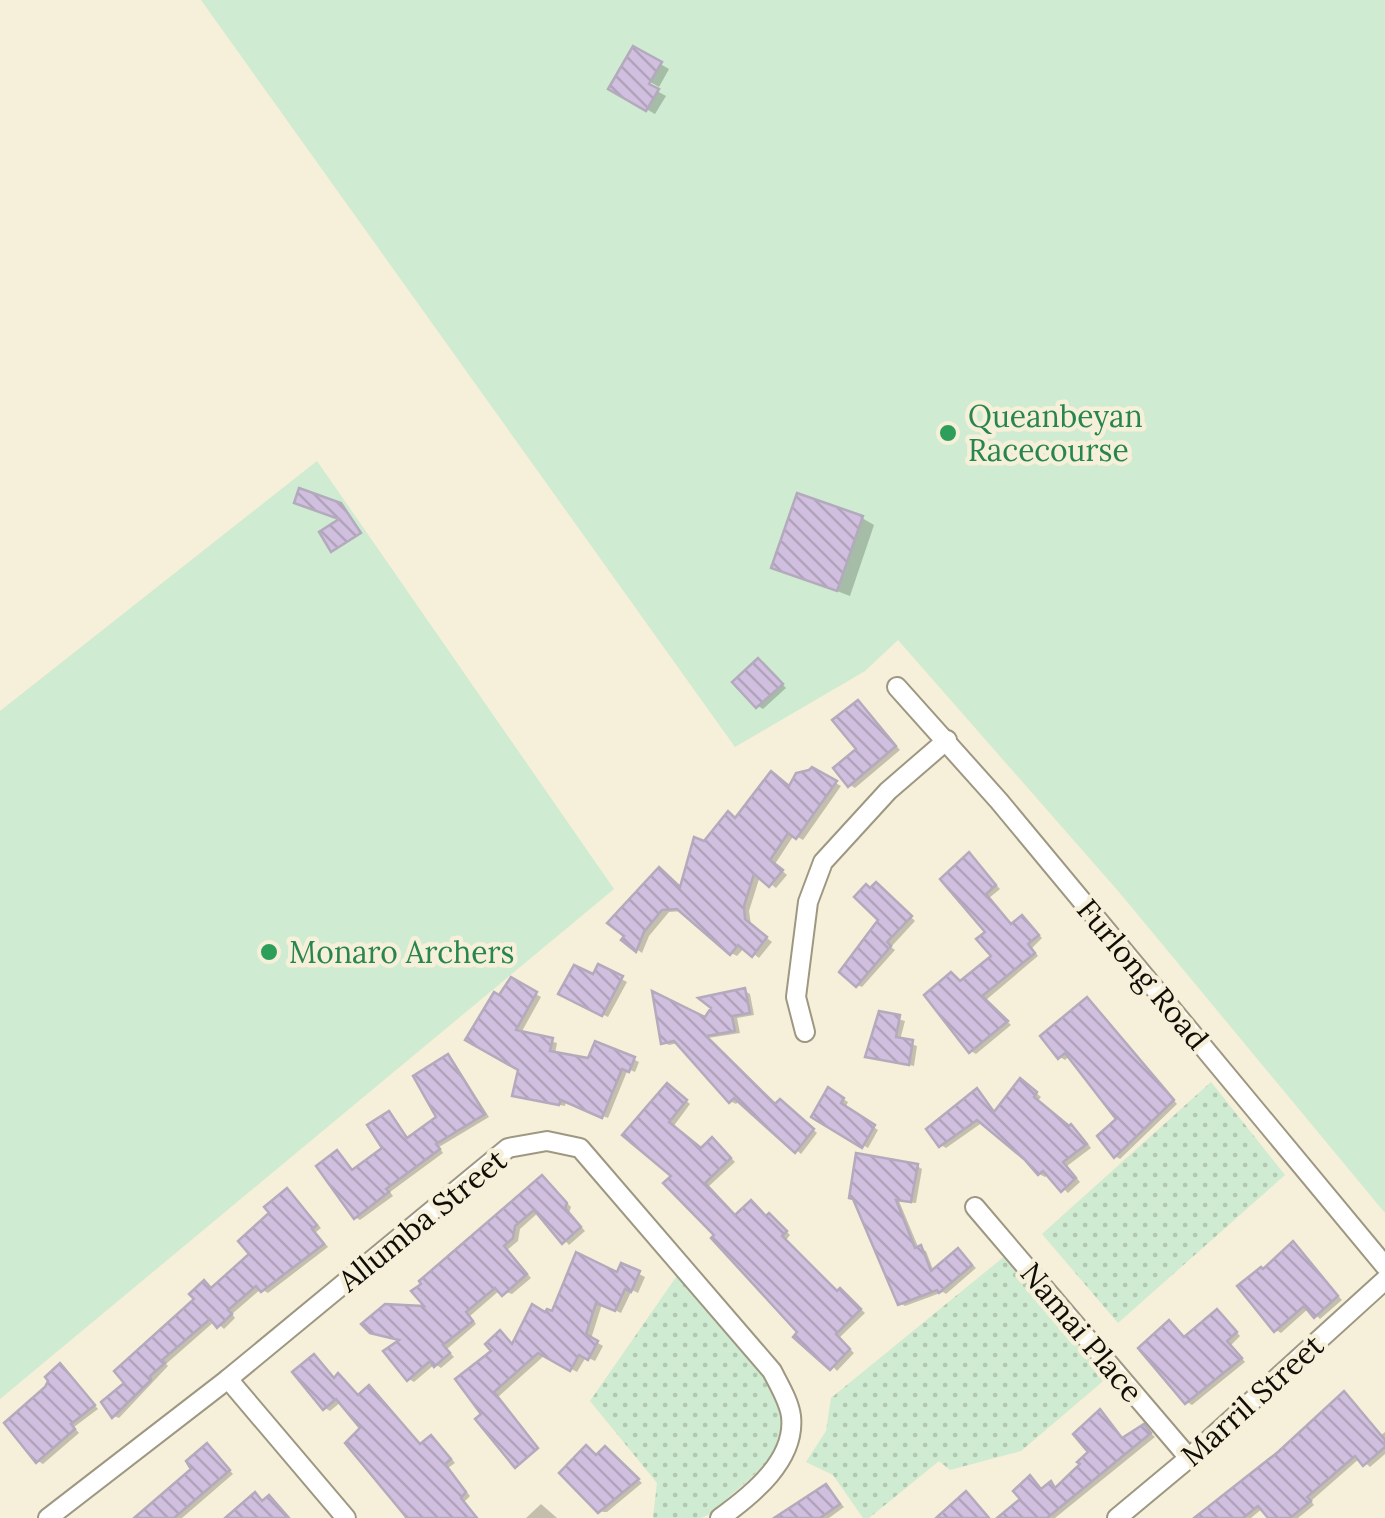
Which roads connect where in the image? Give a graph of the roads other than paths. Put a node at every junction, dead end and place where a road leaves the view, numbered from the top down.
1 (896, 688) dead end
2 (947, 740) junction
3 (805, 1032) dead end
4 (975, 1207) dead end
5 (1385, 1266) edge
6 (1385, 1280) edge
7 (228, 1379) junction
8 (1189, 1458) junction
9 (48, 1518) edge
10 (346, 1518) edge
11 (720, 1518) edge
12 (1117, 1518) edge

1 - 2 street, Furlong Road
2 - 3 street
2 - 5 street, Furlong Road
4 - 8 street, Namai Place
6 - 8 street, Marril Street
7 - 9 street, Allumba Street
7 - 10 street
7 - 11 street, Allumba Street
8 - 12 street, Marril Street

